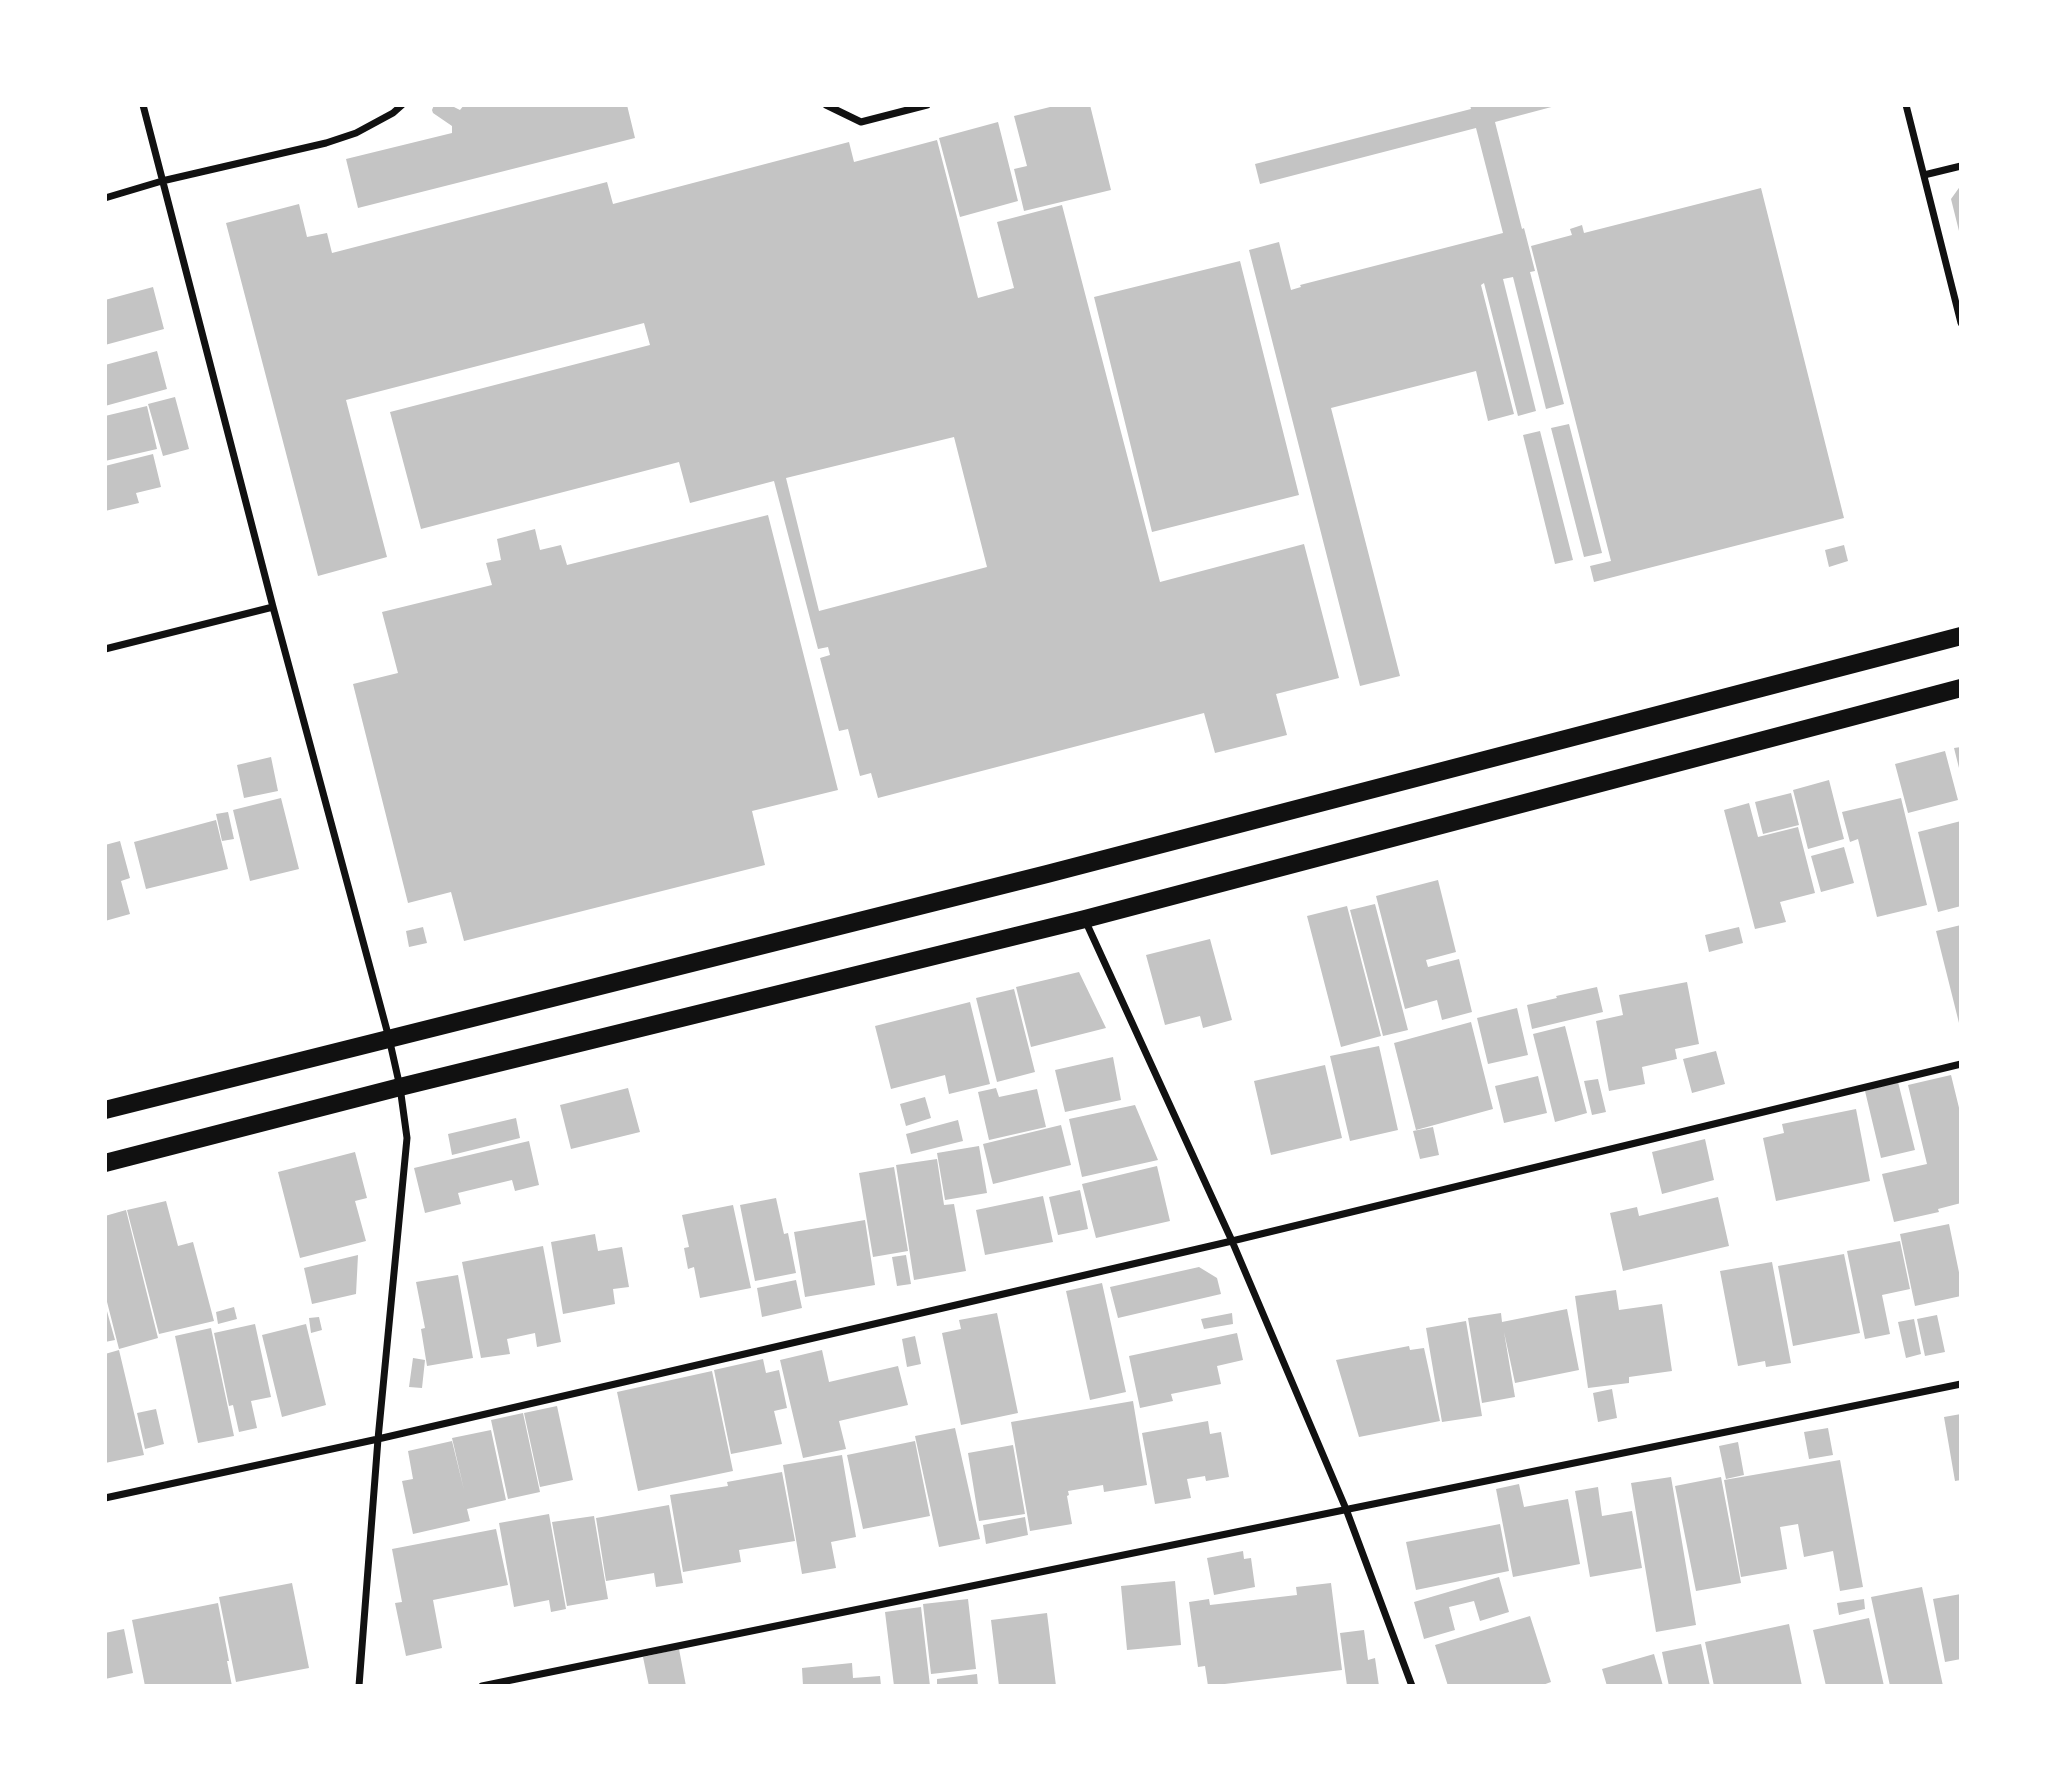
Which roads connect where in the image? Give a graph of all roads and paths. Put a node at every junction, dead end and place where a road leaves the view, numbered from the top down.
1 (143, 105) edge
2 (402, 105) edge
3 (825, 105) edge
4 (927, 105) edge
5 (1906, 105) edge
6 (1961, 166) edge
7 (1924, 176) junction
8 (162, 181) junction
9 (105, 198) edge
10 (1961, 324) edge
11 (273, 607) junction
12 (1961, 636) edge
13 (105, 649) edge
14 (1961, 688) edge
15 (1085, 919) junction
16 (389, 1038) junction
17 (1961, 1063) edge
18 (400, 1087) junction
19 (105, 1110) edge
20 (105, 1163) edge
21 (1232, 1241) junction
22 (1961, 1384) edge
23 (379, 1439) junction
24 (105, 1498) edge
25 (1346, 1509) junction
26 (359, 1686) edge
27 (482, 1686) edge
28 (1412, 1686) edge

1 - 8 street
2 - 8 street
3 - 4 street
5 - 7 street
6 - 7 street
7 - 10 street
8 - 9 street
8 - 11 street
11 - 13 street
11 - 16 street
12 - 16 main road
14 - 15 main road
15 - 18 main road
15 - 21 street
16 - 18 street
16 - 19 main road
17 - 21 street
18 - 20 main road
18 - 23 street
21 - 23 street
21 - 25 street
22 - 25 street
23 - 24 street
23 - 26 street
25 - 27 street
25 - 28 street

